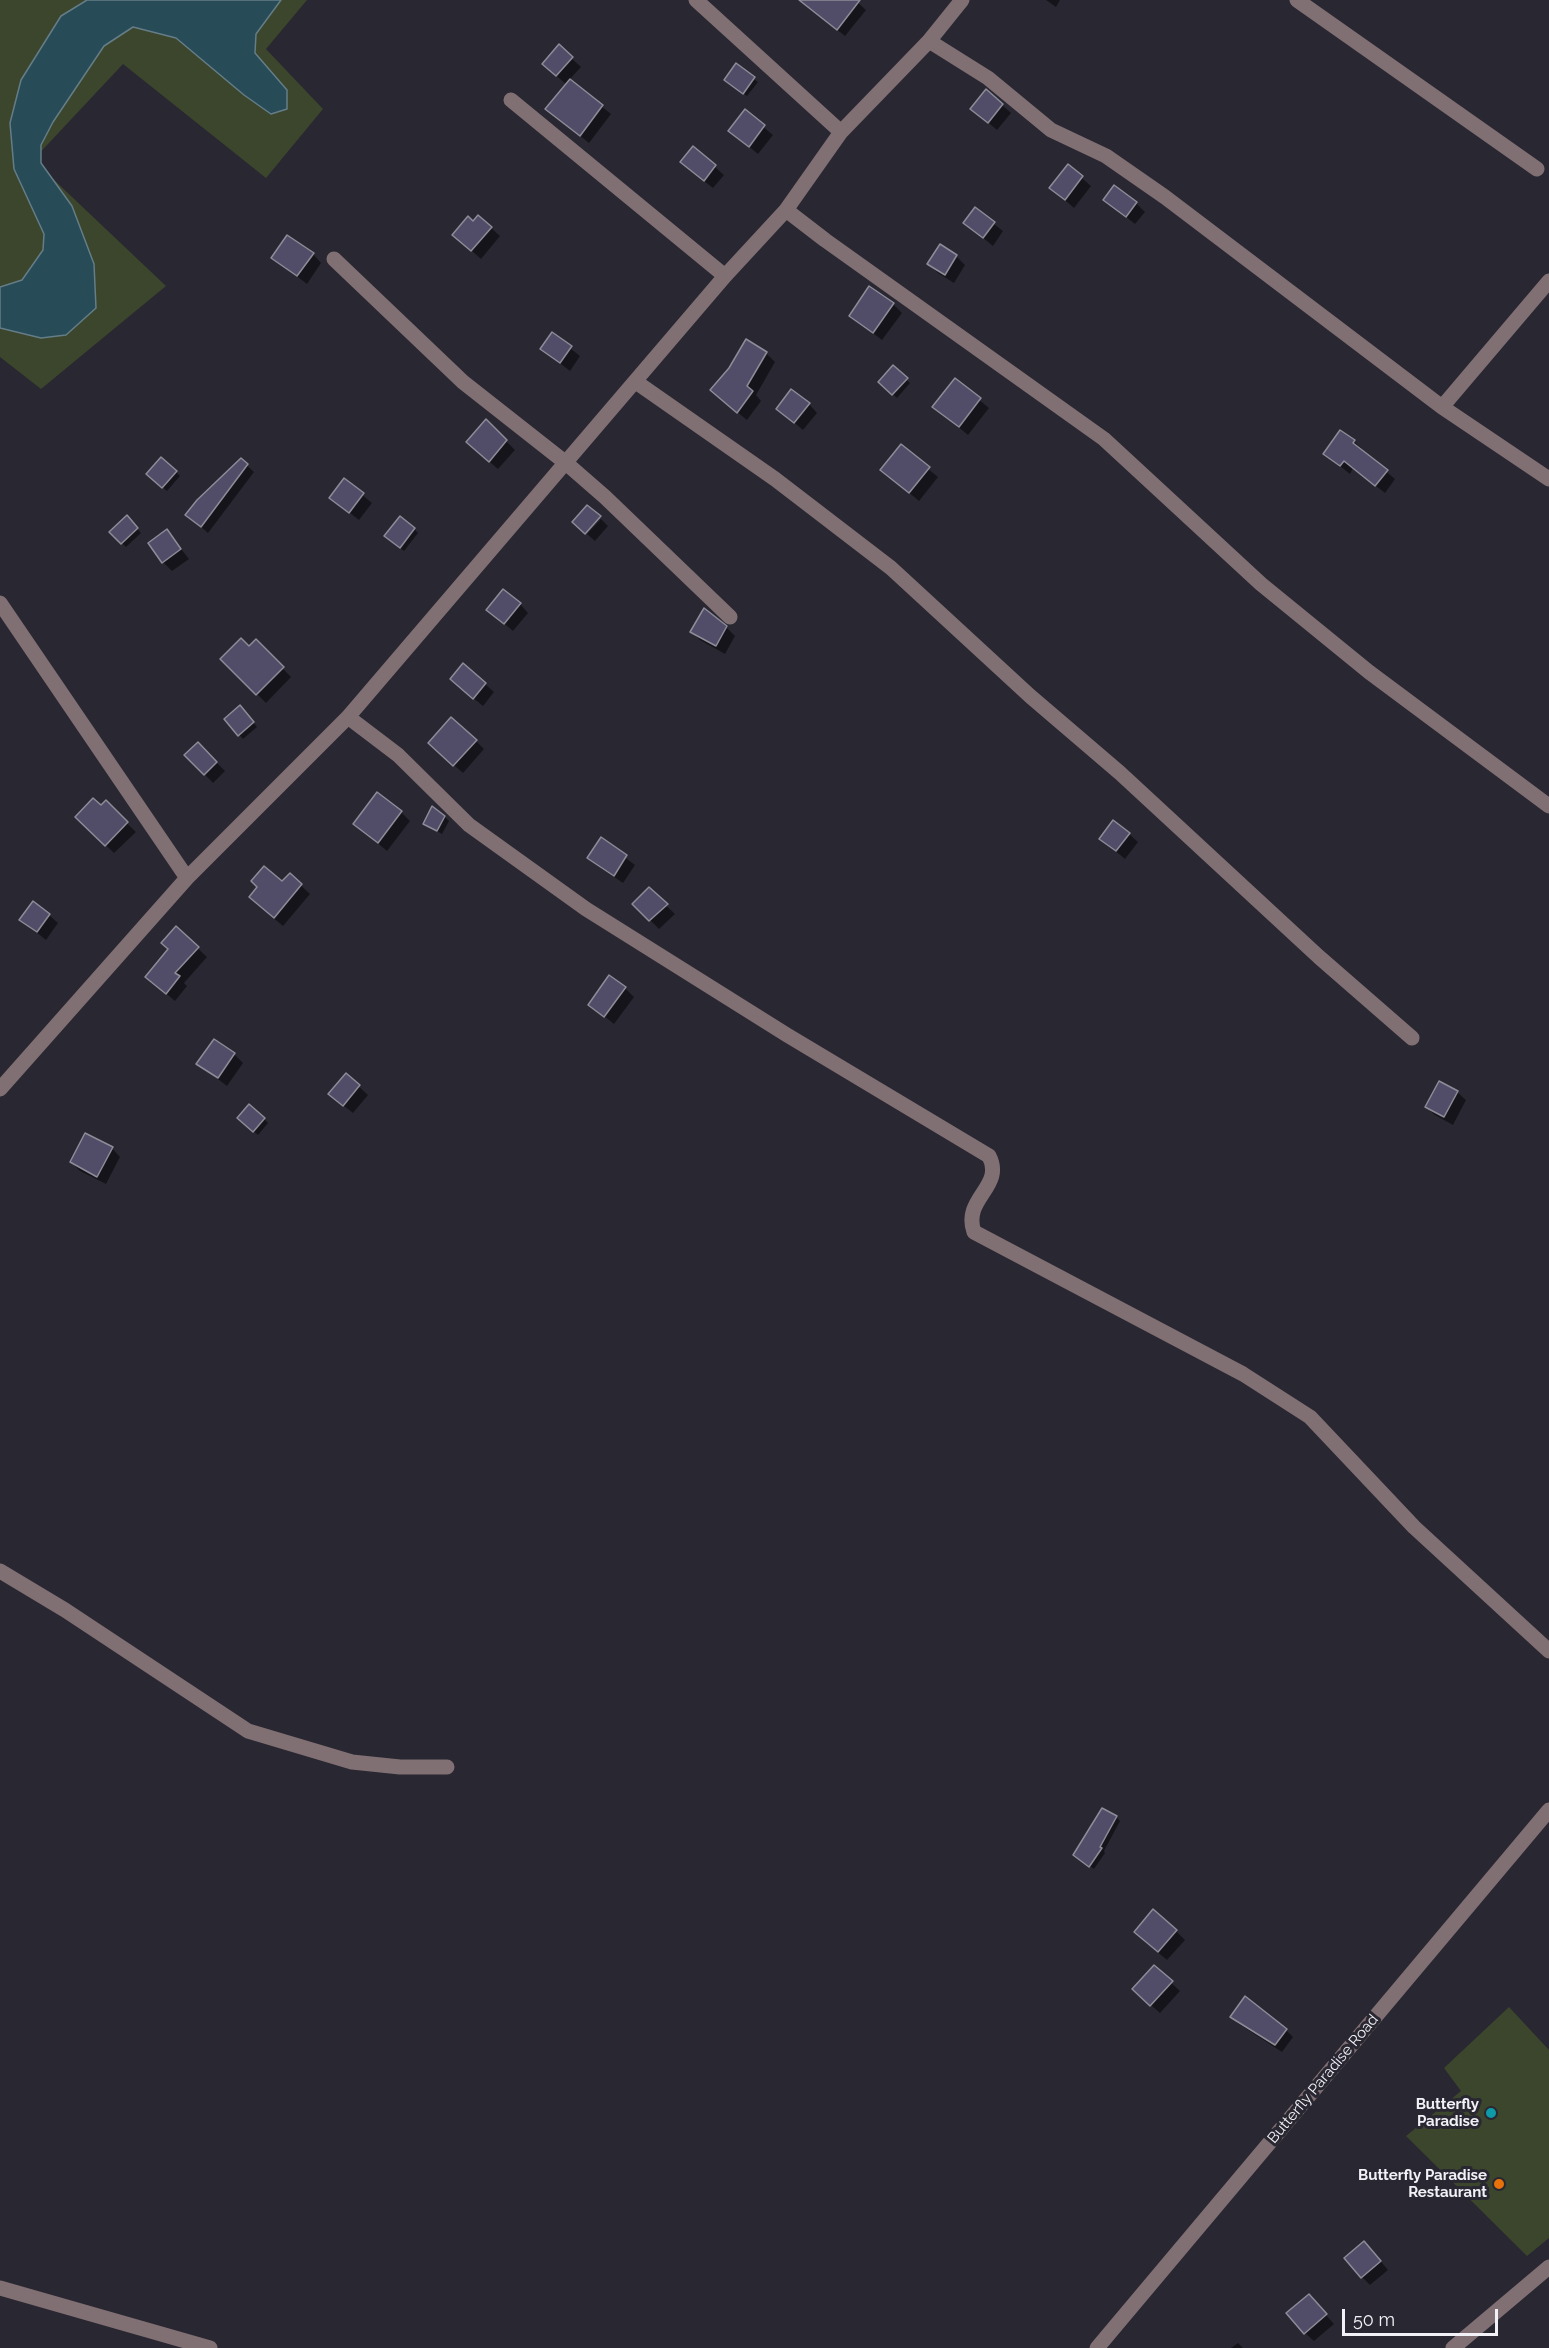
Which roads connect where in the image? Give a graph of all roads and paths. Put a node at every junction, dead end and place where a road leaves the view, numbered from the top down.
1 (696, 0) edge
2 (962, 0) edge
3 (1297, 0) edge
4 (929, 41) junction
5 (511, 100) dead end
6 (841, 132) junction
7 (1537, 169) dead end
8 (786, 210) junction
9 (334, 260) dead end
10 (724, 276) junction
11 (1549, 281) edge
12 (636, 381) junction
13 (1442, 407) junction
14 (566, 464) junction
15 (1549, 479) edge
16 (0, 603) edge
17 (730, 617) dead end
18 (348, 717) junction
19 (1549, 806) edge
20 (187, 878) junction
21 (1412, 1038) dead end
22 (0, 1089) edge
23 (0, 1571) edge
24 (1549, 1651) edge
25 (447, 1767) dead end
26 (1549, 1810) edge
27 (1549, 2267) edge
28 (0, 2288) edge
29 (210, 2348) edge
30 (1097, 2348) edge
31 (1453, 2348) edge

1 - 6 street
2 - 4 street
3 - 7 street
4 - 6 street
4 - 13 street
5 - 10 street
6 - 8 street
8 - 10 street
8 - 19 street
9 - 14 street
10 - 12 street
11 - 13 street
12 - 14 street
12 - 21 street
13 - 15 street
14 - 17 street
14 - 18 street
16 - 20 street
18 - 20 street
18 - 24 street
20 - 22 street
23 - 25 street
26 - 30 street, Butterfly Paradise Road
27 - 31 street
28 - 29 street

